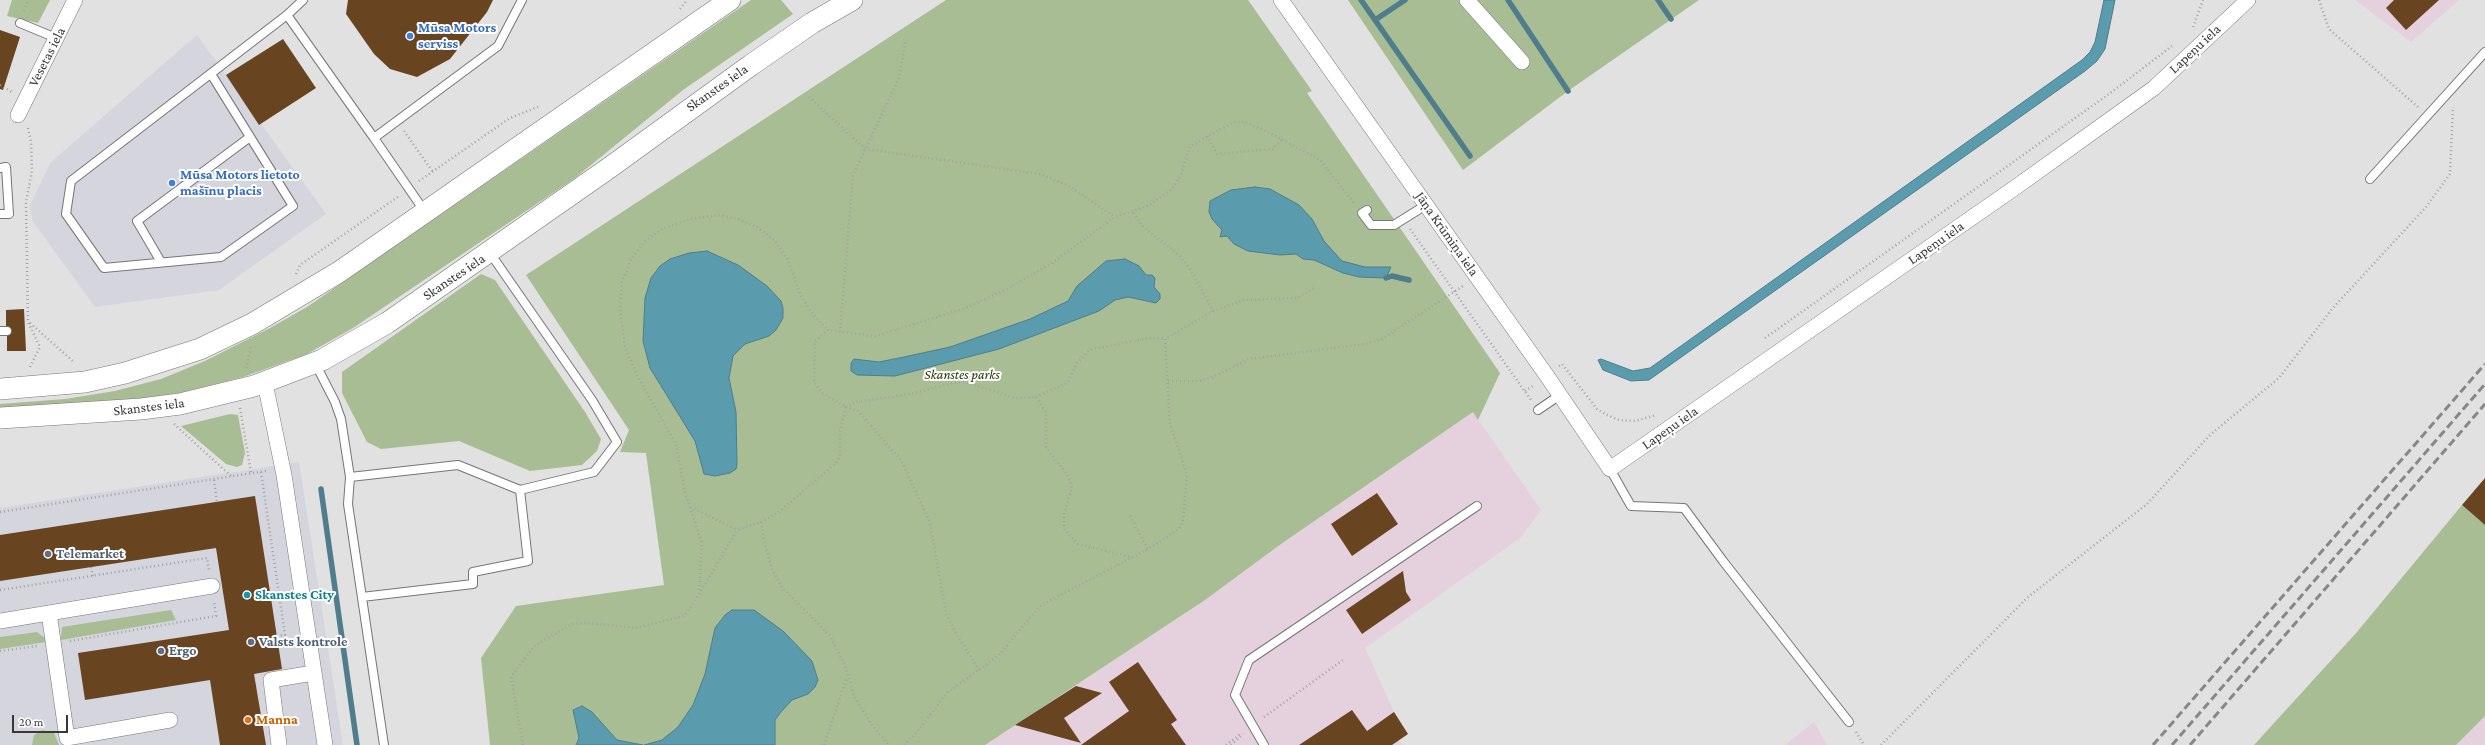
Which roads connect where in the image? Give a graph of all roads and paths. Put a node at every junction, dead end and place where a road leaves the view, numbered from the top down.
1 (76, 0) edge
2 (303, 0) edge
3 (522, 0) edge
4 (687, 0) edge
5 (730, 0) edge
6 (1281, 0) edge
7 (1468, 0) edge
8 (2203, 0) edge
9 (2248, 0) edge
10 (2319, 0) edge
11 (845, 2) edge
12 (679, 11) dead end
13 (287, 15) junction
14 (20, 23) dead end
15 (2188, 33) dead end
16 (56, 38) junction
17 (906, 40) dead end
18 (2174, 44) dead end
19 (2485, 52) edge
20 (1522, 62) dead end
21 (211, 74) junction
22 (2453, 88) junction
23 (809, 97) dead end
24 (545, 105) dead end
25 (18, 114) joint
26 (2428, 115) junction
27 (397, 121) junction
28 (1207, 136) junction
29 (250, 137) junction
30 (374, 138) junction
31 (1282, 139) junction
32 (866, 149) junction
33 (0, 168) edge
34 (433, 172) junction
35 (2370, 179) dead end
36 (409, 189) junction
37 (1426, 205) junction
38 (1132, 211) junction
39 (425, 212) junction
40 (1365, 212) joint
41 (0, 214) edge
42 (1115, 217) junction
43 (1403, 219) junction
44 (490, 252) junction
45 (161, 262) junction
46 (293, 280) dead end
47 (1316, 287) dead end
48 (1454, 292) junction
49 (1213, 311) junction
50 (28, 322) junction
51 (252, 324) junction
52 (828, 330) junction
53 (840, 332) junction
54 (1165, 339) junction
55 (1764, 339) dead end
56 (315, 363) junction
57 (78, 364) dead end
58 (1556, 369) dead end
59 (28, 372) dead end
60 (1168, 381) junction
61 (1538, 382) dead end
62 (265, 383) junction
63 (0, 389) edge
64 (241, 390) junction
65 (1525, 391) junction
66 (1560, 395) junction
67 (1036, 397) junction
68 (846, 407) junction
69 (1538, 410) joint
70 (1662, 412) dead end
71 (0, 418) edge
72 (174, 421) dead end
73 (1610, 469) junction
74 (261, 472) dead end
75 (232, 476) junction
76 (350, 477) junction
77 (214, 480) junction
78 (520, 490) junction
79 (217, 502) dead end
80 (1477, 506) dead end
81 (690, 507) junction
82 (0, 512) edge
83 (1130, 516) dead end
84 (761, 522) junction
85 (737, 530) junction
86 (1148, 549) junction
87 (1131, 557) junction
88 (91, 567) dead end
89 (93, 576) junction
90 (212, 586) junction
91 (0, 590) edge
92 (699, 592) junction
93 (362, 597) junction
94 (49, 614) junction
95 (0, 621) edge
96 (276, 636) dead end
97 (54, 644) junction
98 (0, 651) edge
99 (1343, 660) dead end
100 (979, 670) junction
101 (313, 673) junction
102 (847, 677) junction
103 (170, 720) dead end
104 (1849, 722) dead end
105 (1252, 726) junction
106 (279, 745) edge
107 (325, 745) edge
108 (384, 745) edge
109 (523, 745) edge
110 (824, 745) edge
111 (889, 745) edge
112 (904, 745) edge
113 (1226, 745) edge
114 (1264, 745) edge
115 (1881, 745) edge

1 - 16 street, Vesetas iela
2 - 13 lane
3 - 27 lane
4 - 12 path
5 - 39 main road
6 - 37 street, Jāņa Krūmiņa iela
7 - 20 street
8 - 15 path
9 - 73 street, Lapeņu iela
10 - 26 path
11 - 44 main road, Skanstes iela
13 - 21 lane
13 - 30 lane
14 - 16 lane
16 - 25 street, Vesetas iela
17 - 32 path
18 - 55 path
19 - 22 lane
21 - 29 lane
21 - 45 lane
22 - 26 lane
22 - 115 path
23 - 32 path
24 - 34 path
25 - 50 path
26 - 35 lane
27 - 30 lane
27 - 34 path
28 - 31 path
28 - 31 path
28 - 38 path
29 - 45 lane
29 - 45 lane
30 - 36 lane
31 - 40 path
32 - 42 path
32 - 53 path
33 - 41 lane
34 - 36 path
36 - 39 lane
36 - 46 path
37 - 43 lane
37 - 66 street, Jāņa Krūmiņa iela
38 - 42 path
38 - 49 path
39 - 51 main road
40 - 43 lane
42 - 53 path
43 - 48 path
44 - 56 main road, Skanstes iela
44 - 78 lane
47 - 49 path
48 - 60 path
48 - 65 path
49 - 54 path
50 - 57 path
50 - 59 path
51 - 63 main road
51 - 64 path
52 - 53 path
52 - 68 path
52 - 81 path
54 - 60 path
54 - 67 path
56 - 62 main road, Skanstes iela
56 - 76 lane
58 - 70 path
60 - 86 path
61 - 65 path
62 - 64 main road, Skanstes iela
62 - 101 street
64 - 71 main road, Skanstes iela
64 - 75 path
65 - 69 path
66 - 69 lane
66 - 73 street, Jāņa Krūmiņa iela
67 - 68 path
67 - 87 path
68 - 84 path
68 - 100 path
72 - 75 path
73 - 104 lane
74 - 96 path
75 - 77 path
76 - 78 lane
76 - 93 lane
77 - 79 path
77 - 82 path
78 - 93 lane
80 - 105 lane
81 - 85 path
81 - 92 path
83 - 86 path
84 - 85 path
84 - 102 path
85 - 92 path
86 - 87 path
87 - 100 path
88 - 89 path
89 - 90 path
89 - 91 path
90 - 94 street
90 - 97 path
92 - 109 path
93 - 108 lane
94 - 95 street
94 - 97 street
97 - 98 path
97 - 103 street
99 - 105 path
100 - 112 path
101 - 106 street
101 - 107 street
102 - 110 path
102 - 111 path
105 - 113 path
105 - 114 lane

